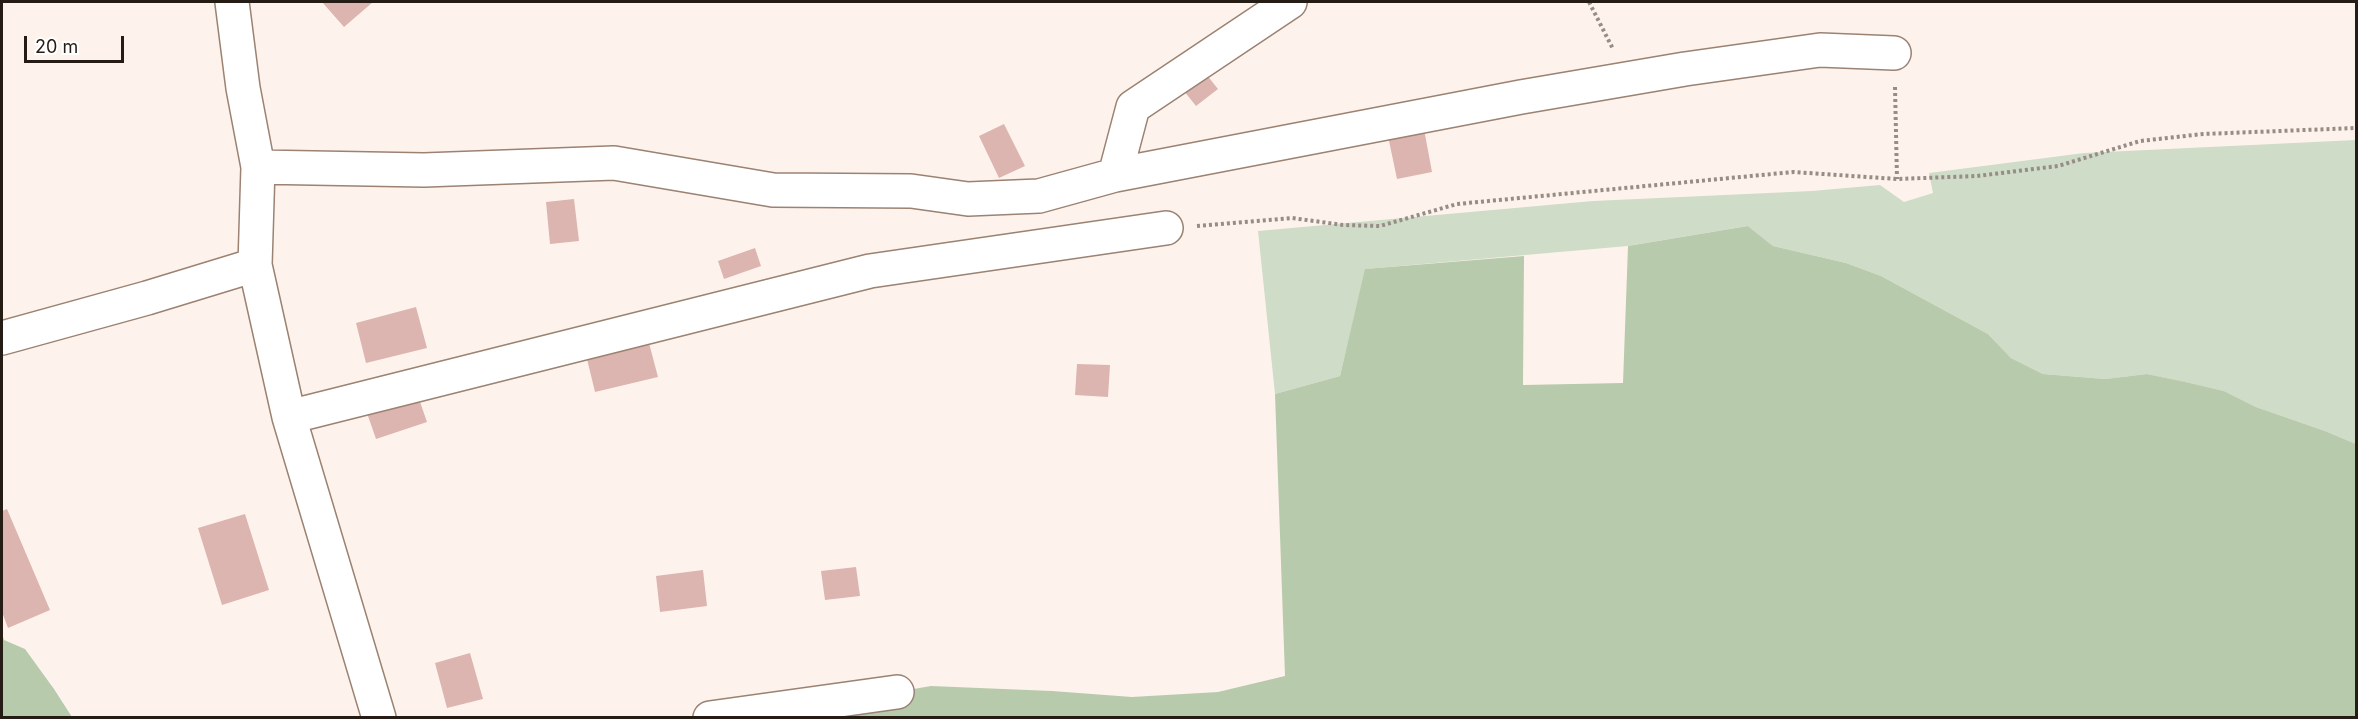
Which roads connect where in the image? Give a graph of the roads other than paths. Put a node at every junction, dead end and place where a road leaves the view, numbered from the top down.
1 (232, 2) edge
2 (1290, 2) edge
3 (1894, 53) road end
4 (258, 167) junction
5 (1114, 175) junction
6 (1166, 228) road end
7 (255, 265) junction
8 (2, 338) edge
9 (289, 417) junction
10 (897, 692) dead end
11 (379, 717) edge
12 (710, 717) edge

1 - 4 street
2 - 5 street
3 - 5 street
4 - 5 street
4 - 7 street
6 - 9 street
7 - 8 street
7 - 9 street
9 - 11 street
10 - 12 street

